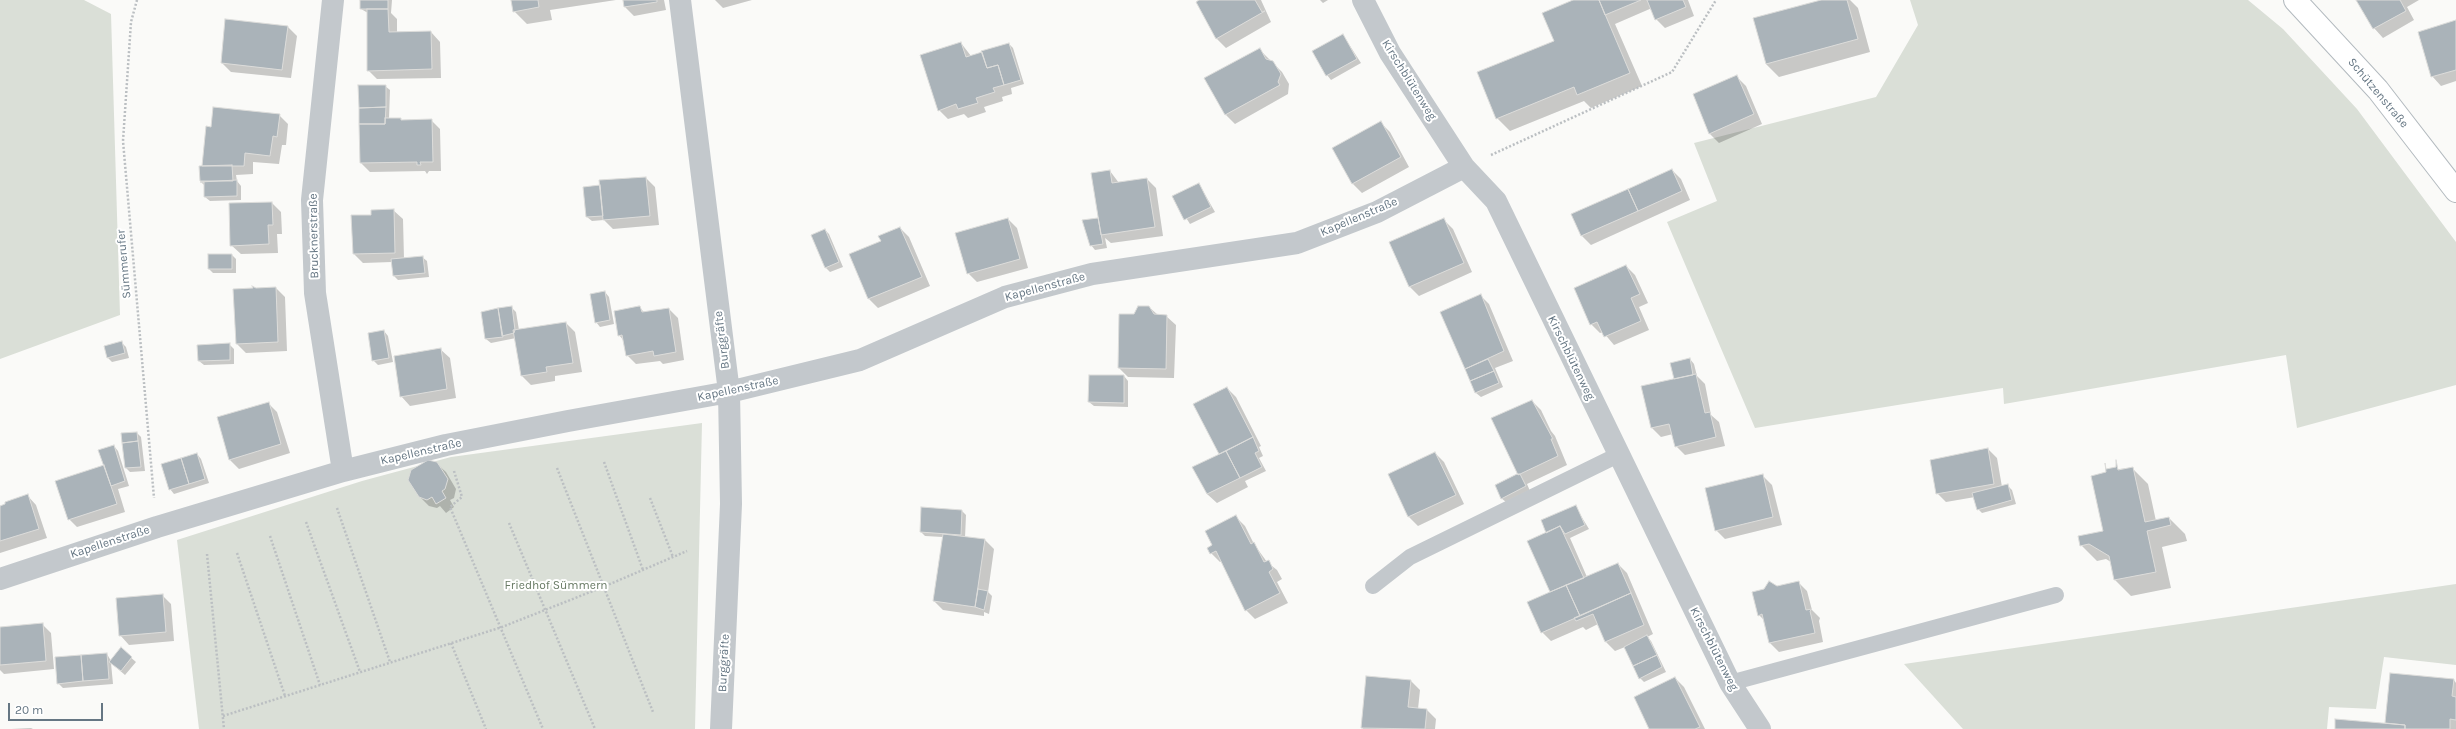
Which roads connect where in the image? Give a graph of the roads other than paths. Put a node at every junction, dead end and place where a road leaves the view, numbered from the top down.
1 (333, 0) edge
2 (680, 0) edge
3 (1362, 0) edge
4 (2295, 0) edge
5 (1464, 167) junction
6 (2456, 191) edge
7 (729, 392) junction
8 (1618, 455) junction
9 (343, 471) junction
10 (0, 579) edge
11 (1373, 586) dead end
12 (2056, 595) dead end
13 (1730, 683) junction
14 (721, 729) edge
15 (1760, 729) edge

1 - 9 street, Brucknerstraße
2 - 7 street, Burggräfte
3 - 5 street, Kirschblütenweg
4 - 6 street, Schützenstraße
5 - 7 street, Kapellenstraße
5 - 8 street, Kirschblütenweg
7 - 9 street, Kapellenstraße
7 - 14 street, Burggräfte
8 - 11 lane
8 - 13 street, Kirschblütenweg
9 - 10 street, Kapellenstraße
12 - 13 lane
13 - 15 street, Kirschblütenweg

